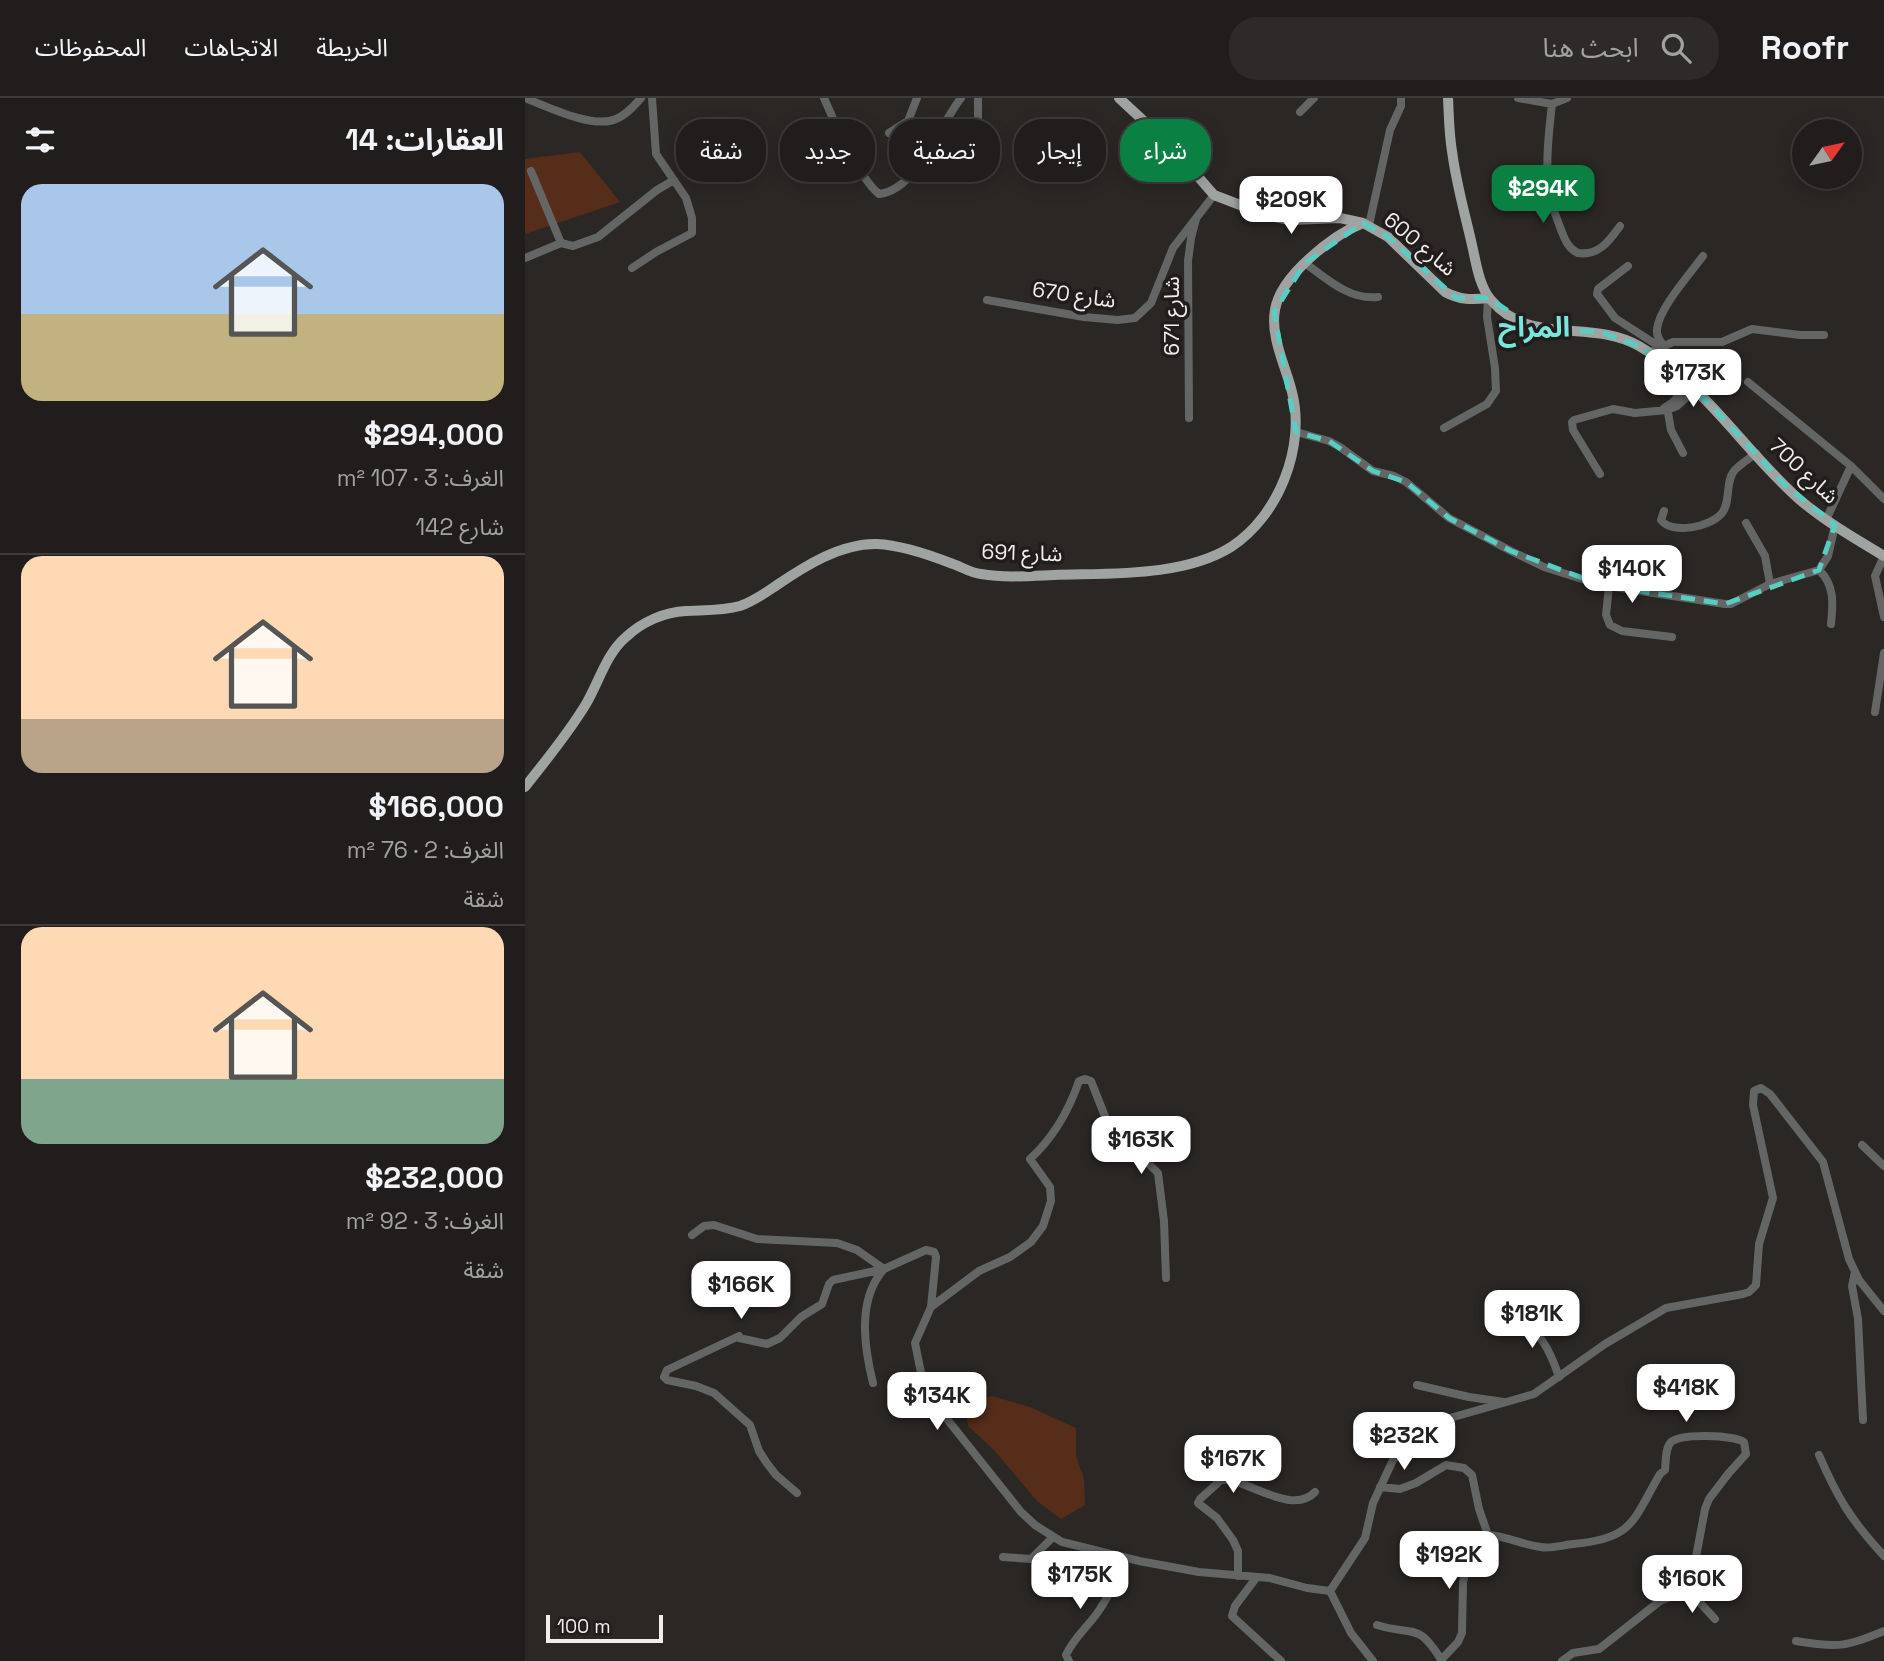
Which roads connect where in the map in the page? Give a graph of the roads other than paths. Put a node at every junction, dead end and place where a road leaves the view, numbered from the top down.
1 (525, 98) edge
2 (641, 98) edge
3 (652, 98) edge
4 (824, 98) edge
5 (917, 98) edge
6 (961, 98) edge
7 (978, 98) edge
8 (1119, 98) edge
9 (1314, 98) edge
10 (1401, 98) edge
11 (1448, 98) edge
12 (1518, 98) edge
13 (1567, 98) edge
14 (1552, 104) junction
15 (1300, 112) dead end
16 (909, 119) edge
17 (978, 119) edge
18 (531, 171) dead end
19 (674, 180) junction
20 (1214, 195) junction
21 (1197, 215) junction
22 (1366, 224) junction
23 (1620, 226) dead end
24 (561, 243) junction
25 (1703, 256) dead end
26 (525, 258) edge
27 (1305, 263) junction
28 (1628, 266) dead end
29 (632, 268) dead end
30 (1378, 297) dead end
31 (1489, 298) junction
32 (987, 300) dead end
33 (1824, 335) dead end
34 (1662, 346) junction
35 (1649, 353) junction
36 (1748, 382) dead end
37 (1693, 386) junction
38 (1665, 409) junction
39 (1189, 418) dead end
40 (1444, 428) dead end
41 (1297, 432) junction
42 (1683, 453) dead end
43 (1756, 453) junction
44 (1851, 466) junction
45 (1600, 474) dead end
46 (1884, 499) edge
47 (1664, 511) dead end
48 (1831, 522) junction
49 (1746, 523) dead end
50 (1884, 556) edge
51 (1819, 570) junction
52 (1770, 584) junction
53 (1609, 586) junction
54 (1884, 617) edge
55 (1831, 624) dead end
56 (1672, 637) dead end
57 (1884, 653) edge
58 (1875, 712) dead end
59 (525, 788) edge
60 (1862, 1145) dead end
61 (1884, 1166) edge
62 (692, 1235) dead end
63 (884, 1269) junction
64 (1855, 1272) junction
65 (1166, 1278) dead end
66 (931, 1307) junction
67 (1884, 1311) edge
68 (1516, 1315) dead end
69 (1559, 1377) junction
70 (873, 1383) dead end
71 (1417, 1385) dead end
72 (1507, 1402) junction
73 (1863, 1420) dead end
74 (1819, 1455) dead end
75 (1380, 1487) junction
76 (1315, 1492) dead end
77 (797, 1493) dead end
78 (1487, 1535) junction
79 (1053, 1537) junction
80 (1884, 1556) edge
81 (1003, 1557) dead end
82 (1123, 1557) junction
83 (1238, 1576) junction
84 (1256, 1578) junction
85 (1330, 1591) junction
86 (1690, 1592) junction
87 (1715, 1619) dead end
88 (1377, 1625) dead end
89 (1884, 1631) edge
90 (1796, 1641) dead end
91 (1441, 1660) edge
92 (1069, 1661) edge
93 (1281, 1661) edge
94 (1373, 1661) edge
95 (1562, 1661) edge

1 - 2 street
3 - 19 street
4 - 6 street
5 - 16 street
7 - 17 street
8 - 20 main road, شارع 600
9 - 15 street
10 - 22 street
11 - 31 main road
12 - 14 street
13 - 14 street
14 - 23 street
18 - 24 street
19 - 24 street
19 - 29 street
20 - 21 street, شارع 670
20 - 22 main road, شارع 600
21 - 32 street, شارع 670
21 - 39 street, شارع 671
22 - 27 main road, شارع 691
22 - 31 main road, شارع 600
24 - 26 street
25 - 34 street
27 - 30 street
27 - 41 main road, شارع 691
28 - 34 street
31 - 35 main road, شارع 700
31 - 40 street
33 - 34 street
34 - 35 street
35 - 37 main road, شارع 700
36 - 44 street
37 - 38 street
37 - 43 main road, شارع 700
38 - 42 street
38 - 45 street
41 - 53 street
41 - 59 main road, شارع 691
43 - 47 street
43 - 48 main road, شارع 700
44 - 46 street
44 - 48 street
48 - 50 main road, شارع 700
48 - 51 street
49 - 52 street
50 - 54 street
51 - 52 street
51 - 55 street
52 - 53 street
53 - 56 street
57 - 58 street
60 - 61 street
62 - 63 street
63 - 66 street
63 - 70 street
63 - 77 street
64 - 67 street
64 - 69 street
64 - 73 street
65 - 66 street
66 - 79 street
68 - 69 street
69 - 72 street
71 - 72 street
72 - 75 street
74 - 80 street
75 - 78 street
75 - 85 street
76 - 83 street
78 - 86 street
78 - 91 street
79 - 81 street
79 - 82 street
82 - 83 street
82 - 92 street
83 - 84 street
84 - 85 street
84 - 93 street
85 - 94 street
86 - 87 street
86 - 95 street
88 - 91 street
89 - 90 street

